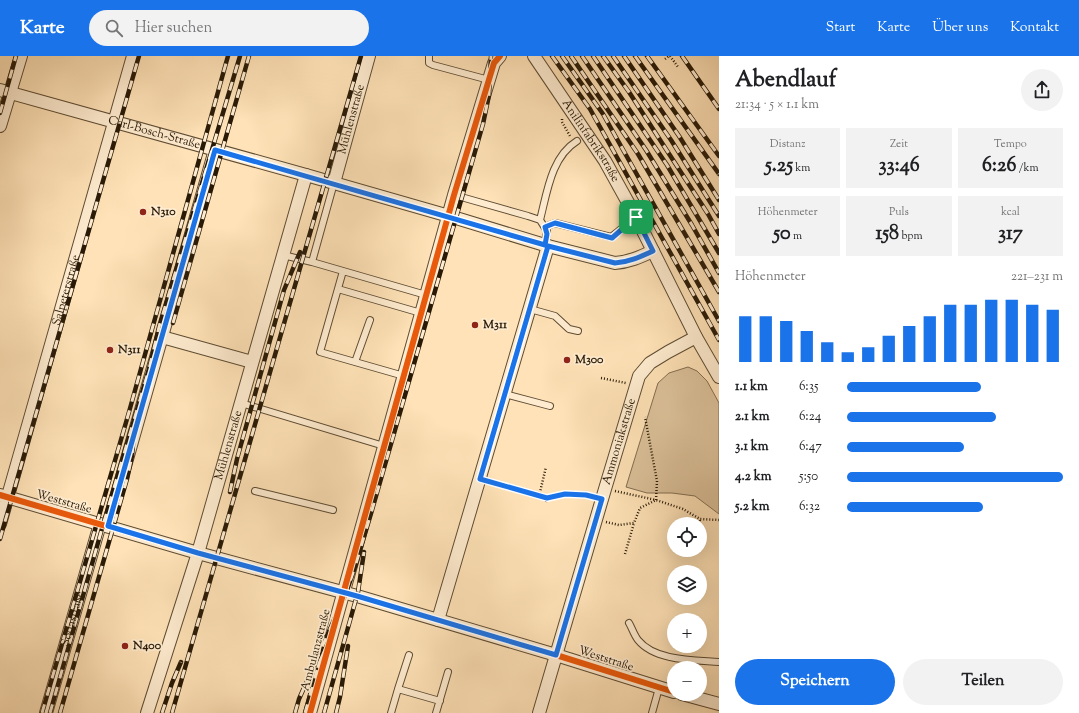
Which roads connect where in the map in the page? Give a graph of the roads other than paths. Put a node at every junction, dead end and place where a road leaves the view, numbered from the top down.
1 (21, 56) edge
2 (133, 56) edge
3 (369, 56) edge
4 (429, 56) edge
5 (500, 56) edge
6 (534, 56) edge
7 (489, 80) junction
8 (5, 91) edge
9 (114, 121) junction
10 (0, 126) edge
11 (575, 142) road end
12 (215, 150) junction
13 (306, 175) junction
14 (334, 184) junction
15 (454, 195) junction
16 (448, 216) junction
17 (636, 217) junction
18 (540, 220) junction
19 (545, 227) junction
20 (546, 246) junction
21 (653, 251) junction
22 (283, 255) junction
23 (312, 262) junction
24 (343, 271) junction
25 (338, 290) junction
26 (426, 295) junction
27 (530, 309) junction
28 (421, 313) junction
29 (370, 320) dead end
30 (578, 331) dead end
31 (162, 337) junction
32 (696, 337) junction
33 (252, 362) junction
34 (356, 362) junction
35 (404, 376) junction
36 (719, 377) edge
37 (505, 394) junction
38 (241, 403) junction
39 (550, 406) dead end
40 (384, 446) junction
41 (255, 491) dead end
42 (4, 496) edge
43 (333, 510) dead end
44 (0, 524) edge
45 (104, 525) junction
46 (198, 553) junction
47 (343, 592) junction
48 (438, 620) junction
49 (629, 623) dead end
50 (409, 655) dead end
51 (556, 655) junction
52 (719, 662) edge
53 (448, 672) dead end
54 (659, 688) junction
55 (398, 689) junction
56 (667, 690) edge
57 (440, 701) junction
58 (707, 701) edge
59 (719, 704) edge
60 (46, 713) edge
61 (147, 713) edge
62 (310, 713) edge
63 (391, 713) edge
64 (436, 713) edge
65 (539, 713) edge
66 (652, 713) edge

1 - 8 street
2 - 9 street, Salpeterstraße
3 - 14 street, Mühlenstraße
4 - 7 lane
5 - 7 street, Ambulanzstraße
6 - 17 street, Anilinfabrikstraße
7 - 15 street, Ambulanzstraße
8 - 9 street, Carl-Bosch-Straße
8 - 10 street
9 - 12 street, Carl-Bosch-Straße
9 - 42 street, Salpeterstraße
11 - 18 lane
12 - 13 street, Carl-Bosch-Straße
12 - 31 street, Sodastraße
13 - 14 street, Carl-Bosch-Straße
13 - 22 street, Mühlenstraße
14 - 16 street, Carl-Bosch-Straße
14 - 23 lane
15 - 16 street, Ambulanzstraße
15 - 18 lane
16 - 20 street, Carl-Bosch-Straße
16 - 26 street, Ambulanzstraße
17 - 19 lane
17 - 21 street, Anilinfabrikstraße
18 - 19 lane
19 - 20 lane
20 - 21 street, Carl-Bosch-Straße
20 - 27 street
21 - 32 street, Anilinfabrikstraße
22 - 23 lane
22 - 33 street, Mühlenstraße
23 - 24 lane
24 - 25 lane
24 - 26 lane
25 - 28 lane
25 - 34 lane
26 - 28 street, Ambulanzstraße
27 - 30 lane
27 - 37 street
28 - 35 street, Ambulanzstraße
29 - 34 lane
31 - 33 street
31 - 45 street, Sodastraße
32 - 36 street, Anilinfabrikstraße
32 - 51 street, Ammoniakstraße
33 - 38 street, Mühlenstraße
34 - 35 lane
35 - 40 street, Ambulanzstraße
37 - 39 lane
37 - 48 street
38 - 40 lane
38 - 46 street, Mühlenstraße
40 - 47 street, Ambulanzstraße
41 - 43 lane
42 - 44 street, Salpeterstraße
42 - 45 street, Weststraße
45 - 46 street, Weststraße
45 - 60 street, Sodastraße
46 - 47 street, Weststraße
46 - 61 street, Mühlenstraße
47 - 48 street, Weststraße
47 - 62 street, Ambulanzstraße
48 - 51 street, Weststraße
49 - 52 lane
50 - 55 lane
51 - 54 street, Weststraße
51 - 65 street, Ammoniakstraße
53 - 57 lane
54 - 56 street, Weststraße
54 - 66 lane
55 - 57 lane
55 - 63 lane
57 - 64 lane
58 - 59 street

